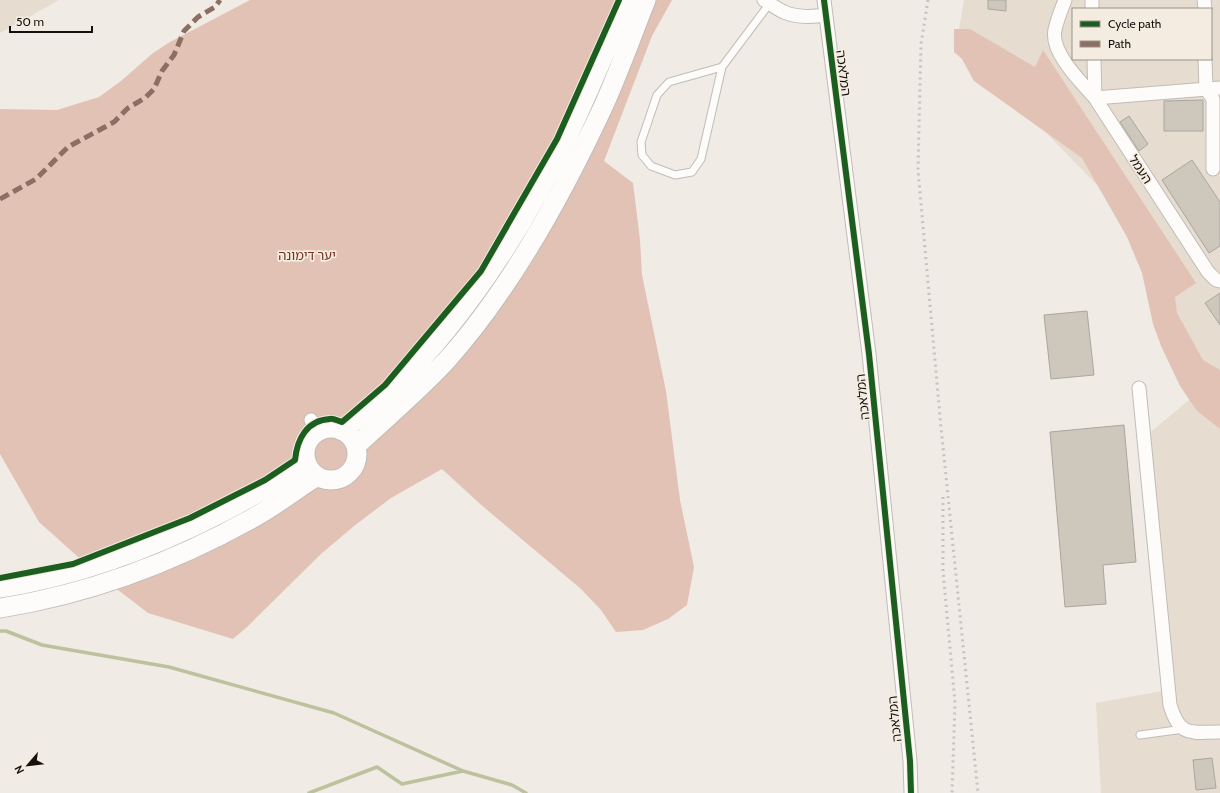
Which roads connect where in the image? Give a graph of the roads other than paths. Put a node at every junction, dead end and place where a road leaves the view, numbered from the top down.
1 (628, 0) edge
2 (646, 0) edge
3 (824, 0) edge
4 (1065, 0) edge
5 (767, 2) edge
6 (826, 15) junction
7 (1094, 60) edge
8 (1205, 60) edge
9 (722, 67) junction
10 (1220, 88) edge
11 (1206, 89) junction
12 (1095, 98) junction
13 (1213, 169) dead end
14 (1220, 281) edge
15 (1139, 388) dead end
16 (342, 431) junction
17 (356, 446) junction
18 (305, 461) junction
19 (316, 477) junction
20 (0, 588) edge
21 (0, 608) edge
22 (1184, 729) junction
23 (1220, 732) edge
24 (1140, 735) dead end
25 (911, 793) edge

1 - 16 main road
2 - 17 main road
3 - 6 street, המלאכה
4 - 12 street, העמל
5 - 6 street
5 - 9 lane
6 - 25 street, המלאכה
7 - 12 street
8 - 11 street
9 - 9 lane
10 - 11 street
11 - 12 street
11 - 13 street
12 - 14 street, העמל
15 - 22 street
16 - 17 main road
16 - 18 main road
17 - 19 main road
18 - 19 main road
18 - 20 main road
19 - 21 main road
22 - 23 street
22 - 24 lane

